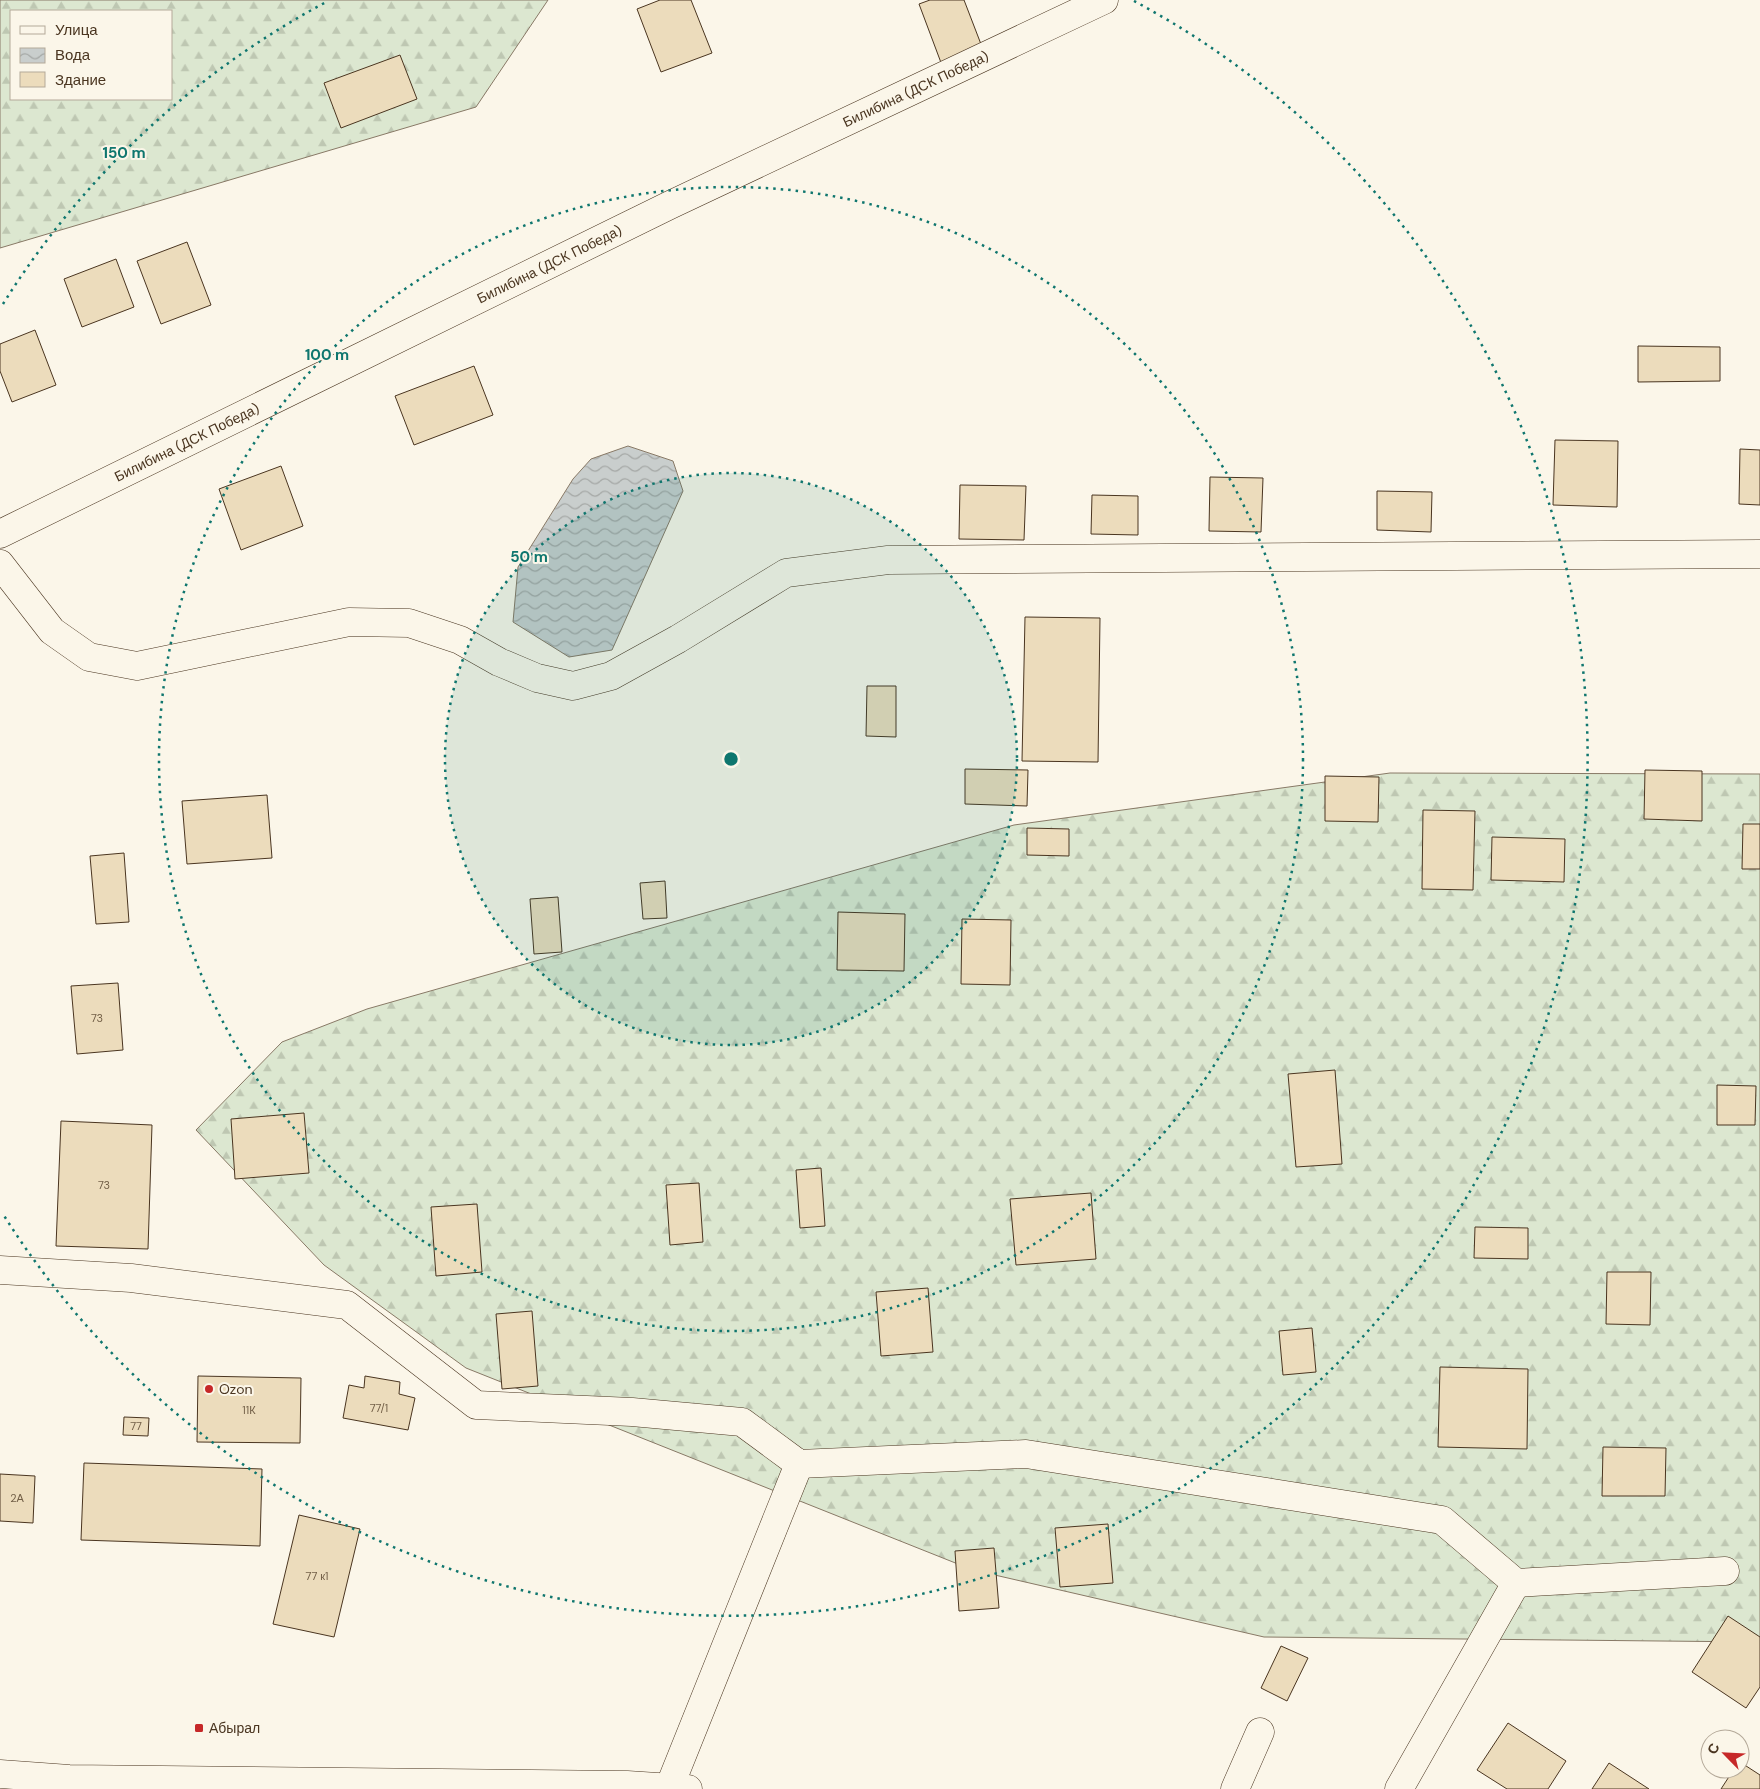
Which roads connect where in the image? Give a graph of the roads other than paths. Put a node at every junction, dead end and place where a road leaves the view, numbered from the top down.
1 (1104, 0) edge
2 (0, 534) edge
3 (1760, 554) edge
4 (0, 564) edge
5 (0, 1270) edge
6 (799, 1464) junction
7 (1725, 1571) dead end
8 (1516, 1584) junction
9 (1260, 1732) dead end
10 (0, 1774) edge
11 (679, 1788) edge
12 (1235, 1789) edge
13 (1399, 1789) edge

1 - 2 street, Билибина (ДСК Победа)
3 - 4 street
5 - 6 street
6 - 8 street
6 - 11 street
7 - 8 street
8 - 13 street
9 - 12 street
10 - 11 street

